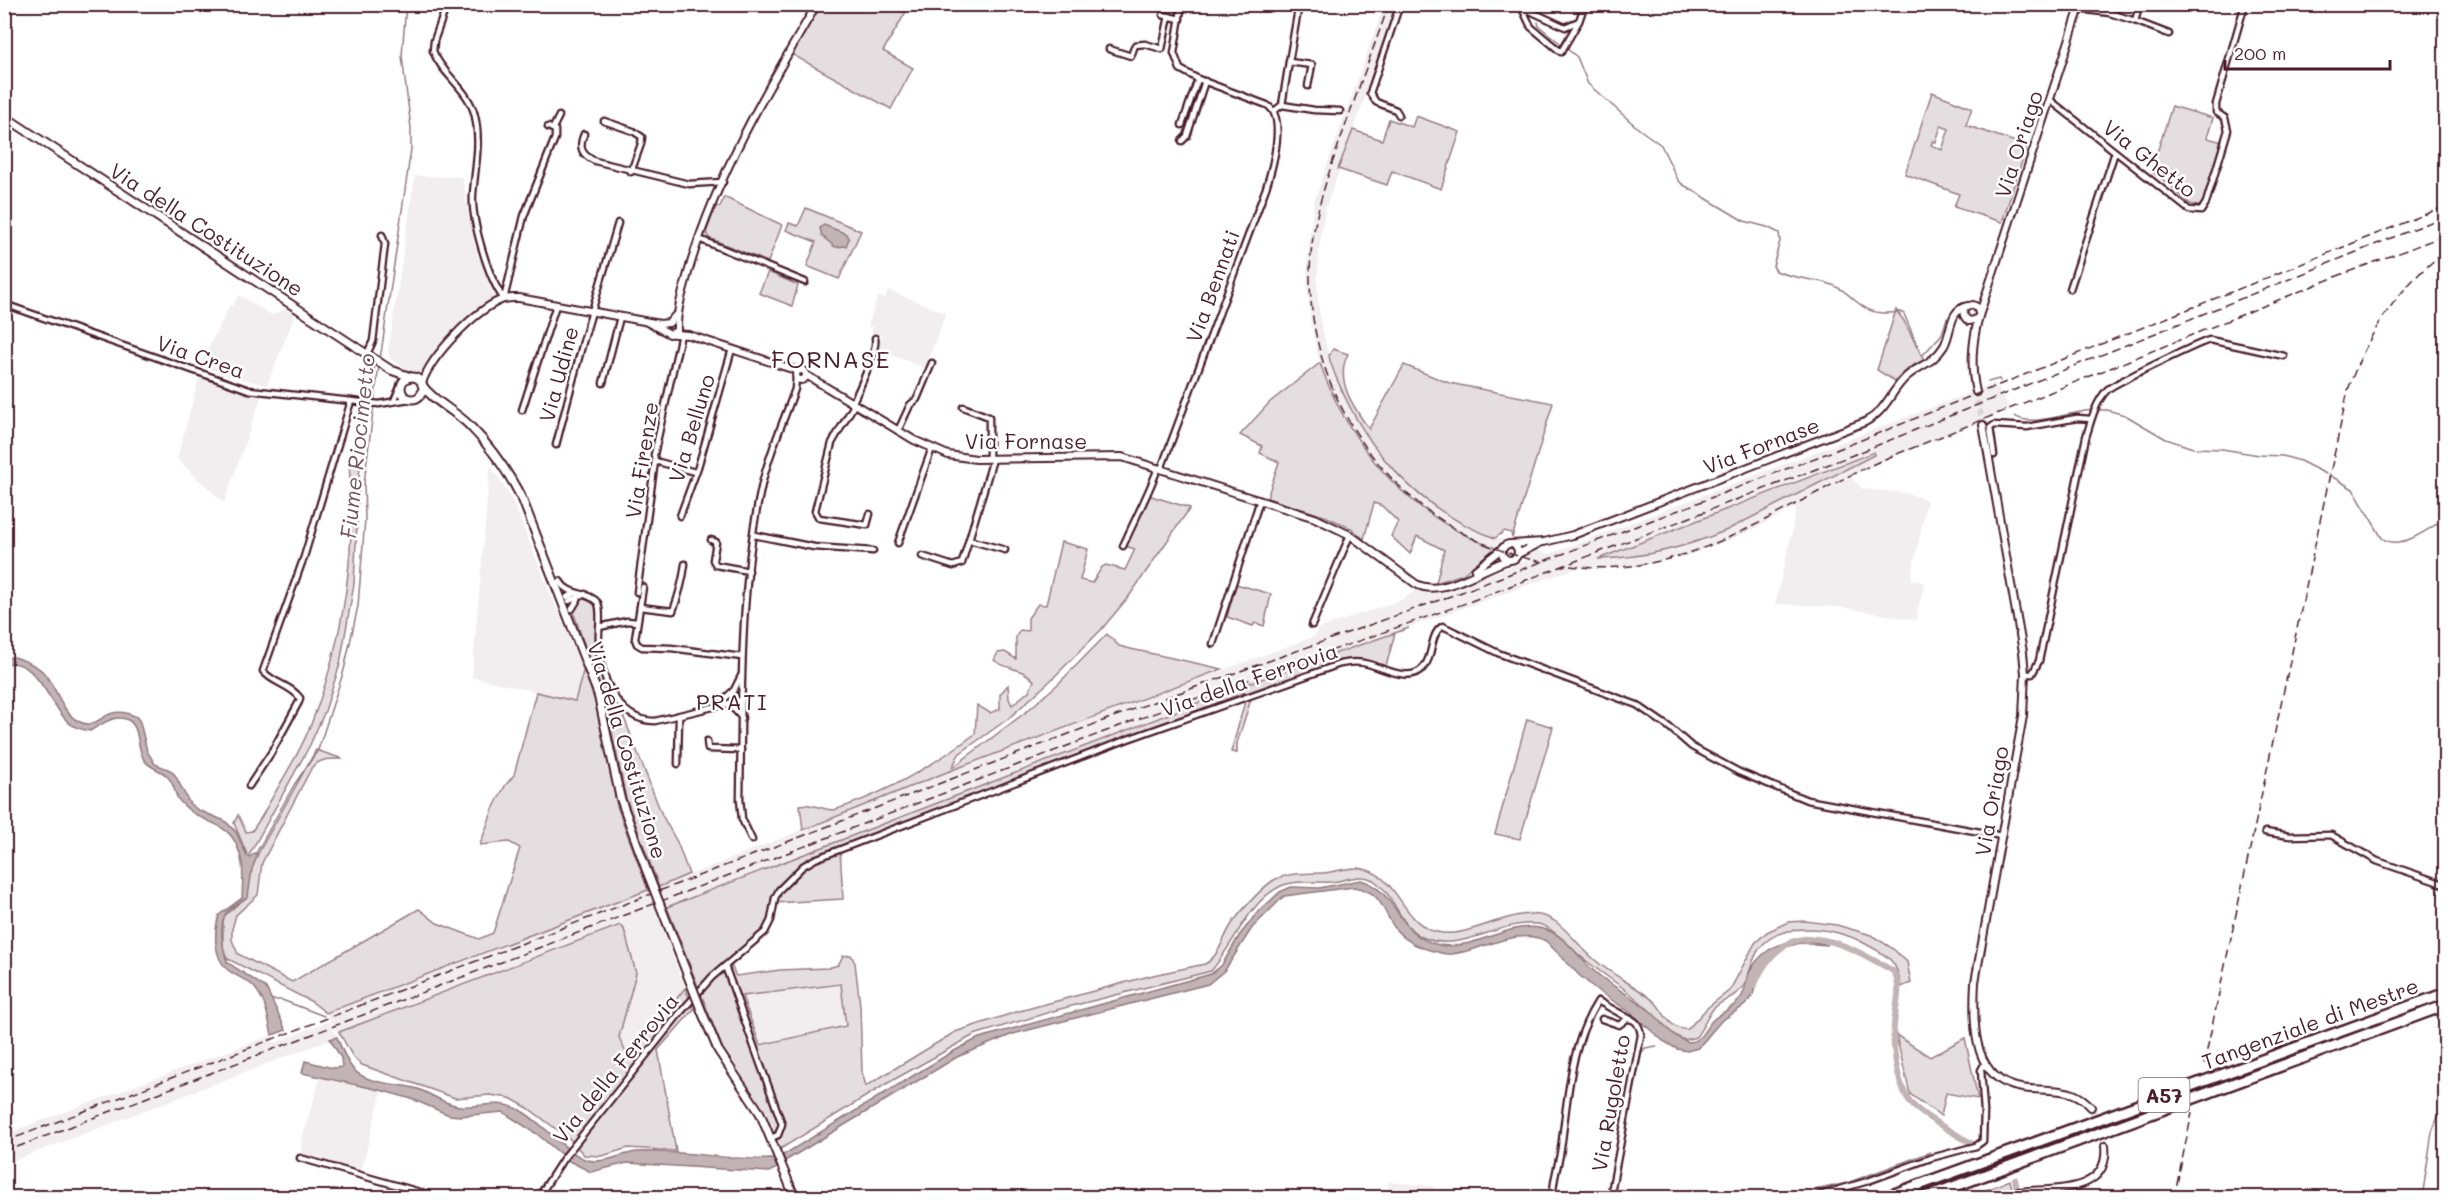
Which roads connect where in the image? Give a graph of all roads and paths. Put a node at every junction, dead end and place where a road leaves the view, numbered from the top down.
1 (447, 4) edge
2 (817, 4) edge
3 (1182, 4) edge
4 (1299, 4) edge
5 (1401, 4) edge
6 (1515, 4) edge
7 (1585, 4) edge
8 (2140, 4) edge
9 (2245, 4) edge
10 (2080, 7) edge
11 (1523, 10) junction
12 (1180, 19) junction
13 (1579, 21) junction
14 (2135, 21) junction
15 (2169, 34) dead end
16 (1109, 49) dead end
17 (1162, 49) junction
18 (1174, 52) junction
19 (1289, 62) junction
20 (1198, 79) junction
21 (1205, 81) junction
22 (1308, 86) dead end
23 (2050, 100) junction
24 (1282, 105) junction
25 (1274, 111) junction
26 (1340, 111) dead end
27 (4, 116) edge
28 (559, 116) dead end
29 (1399, 116) dead end
30 (604, 121) dead end
31 (1182, 125) dead end
32 (584, 134) dead end
33 (1182, 141) dead end
34 (2115, 152) junction
35 (631, 172) junction
36 (723, 182) junction
37 (618, 223) dead end
38 (382, 235) dead end
39 (699, 239) junction
40 (805, 282) dead end
41 (2070, 289) dead end
42 (1986, 294) junction
43 (504, 299) junction
44 (4, 304) edge
45 (556, 304) junction
46 (1971, 306) junction
47 (592, 312) junction
48 (1979, 314) junction
49 (620, 317) junction
50 (1970, 321) junction
51 (1952, 327) junction
52 (673, 328) junction
53 (1974, 331) junction
54 (875, 338) dead end
55 (732, 349) junction
56 (2284, 356) dead end
57 (372, 357) junction
58 (932, 363) dead end
59 (388, 368) junction
60 (429, 370) junction
61 (800, 376) junction
62 (413, 377) junction
63 (603, 383) dead end
64 (422, 384) junction
65 (401, 386) junction
66 (1976, 392) tunnel mouth
67 (412, 399) junction
68 (351, 401) junction
69 (394, 401) junction
70 (438, 401) junction
71 (366, 403) junction
72 (853, 404) junction
73 (963, 407) dead end
74 (522, 410) dead end
75 (2094, 414) junction
76 (1983, 425) tunnel mouth
77 (898, 431) junction
78 (556, 445) dead end
79 (932, 448) junction
80 (1994, 455) dead end
81 (991, 459) junction
82 (655, 461) junction
83 (1159, 468) junction
84 (695, 472) junction
85 (1260, 500) junction
86 (870, 514) dead end
87 (680, 516) dead end
88 (754, 535) junction
89 (1350, 535) junction
90 (711, 540) dead end
91 (969, 540) junction
92 (1545, 542) junction
93 (898, 543) dead end
94 (1124, 546) dead end
95 (1507, 546) junction
96 (1005, 550) dead end
97 (544, 551) junction
98 (873, 551) dead end
99 (1518, 554) junction
100 (922, 556) dead end
101 (1509, 560) junction
102 (685, 564) dead end
103 (750, 571) junction
104 (1465, 578) junction
105 (560, 581) joint
106 (643, 587) dead end
107 (637, 592) dead end
108 (577, 596) junction
109 (565, 599) junction
110 (639, 606) junction
111 (572, 609) joint
112 (637, 622) junction
113 (1312, 625) dead end
114 (599, 627) junction
115 (1213, 644) dead end
116 (581, 648) junction
117 (742, 657) junction
118 (742, 671) junction
119 (2025, 674) junction
120 (742, 700) junction
121 (725, 703) junction
122 (679, 716) junction
123 (742, 718) junction
124 (707, 741) dead end
125 (741, 750) junction
126 (678, 764) dead end
127 (249, 786) dead end
128 (2265, 832) dead end
129 (2002, 836) junction
130 (752, 840) dead end
131 (2445, 885) edge
132 (725, 966) junction
133 (2445, 993) edge
134 (2445, 1005) edge
135 (1602, 1019) dead end
136 (1630, 1019) junction
137 (1984, 1065) junction
138 (2091, 1107) tunnel mouth
139 (771, 1138) junction
140 (2105, 1146) tunnel mouth
141 (300, 1158) dead end
142 (441, 1197) edge
143 (538, 1197) edge
144 (795, 1197) edge
145 (1553, 1197) edge
146 (1610, 1197) edge
147 (1810, 1197) edge
148 (1883, 1197) edge
149 (1923, 1197) edge
150 (1992, 1197) edge

1 - 43 street
2 - 36 street
3 - 12 street
4 - 19 street
5 - 29 street
6 - 11 street
7 - 13 street
8 - 14 street
9 - 34 street, Via Ghetto
10 - 14 street
10 - 23 street, Via Oriago
11 - 13 street
11 - 13 street
12 - 17 street
12 - 18 street
14 - 15 street
16 - 17 street
17 - 18 street
18 - 20 street
19 - 22 street
19 - 24 street
20 - 21 street
20 - 31 street
21 - 25 street
21 - 33 street
23 - 34 street, Via Ghetto
23 - 42 street, Via Oriago
24 - 25 street
24 - 26 street
25 - 83 street, Via Bennati
27 - 57 main road, Via della Costituzione
28 - 43 street
30 - 35 street
32 - 35 street
34 - 41 street
35 - 36 street
36 - 39 street
37 - 47 street, Via Udine
38 - 57 street
39 - 40 street
39 - 52 street
42 - 46 street
42 - 48 street, Via Oriago
43 - 45 street, Via Fornase
43 - 60 street
44 - 68 street, Via Crea
45 - 47 street, Via Fornase
45 - 74 street
46 - 48 street
46 - 50 street, Via Oriago
46 - 51 street, Via Fornase
47 - 49 street, Via Fornase
47 - 78 street, Via Udine
48 - 50 street
48 - 53 street, Via Oriago
49 - 52 street, Via Fornase
49 - 63 street
50 - 51 street
50 - 53 street, Via Oriago
51 - 92 street, Via Fornase
52 - 55 street, Via Fornase
52 - 82 street, Via Firenze
53 - 66 street, Via Oriago
54 - 72 street
55 - 61 street, Via Fornase
55 - 84 street, Via Belluno
56 - 75 street
57 - 59 main road, Via della Costituzione
57 - 71 street
58 - 77 street
59 - 62 main road, Via della Costituzione
59 - 65 main road, Via della Costituzione
60 - 62 street
60 - 64 street
61 - 72 street, Via Fornase
61 - 88 street
62 - 64 main road
62 - 65 main road
64 - 67 main road
64 - 70 main road, Via della Costituzione
65 - 67 main road
65 - 69 street
67 - 69 street, Via Crea
67 - 70 main road, Via della Costituzione
68 - 71 street, Via Crea
68 - 127 street
69 - 71 street, Via Crea
70 - 97 main road, Via della Costituzione
72 - 77 street, Via Fornase
72 - 86 street
73 - 81 street
75 - 80 street
75 - 119 street
76 - 119 street, Via Oriago
77 - 79 street, Via Fornase
79 - 81 street, Via Fornase
79 - 93 street
81 - 83 street, Via Fornase
81 - 91 street
82 - 84 street
82 - 107 street, Via Firenze
83 - 85 street, Via Fornase
83 - 94 street
84 - 87 street, Via Belluno
85 - 89 street, Via Fornase
85 - 115 street
88 - 98 street
88 - 103 street
89 - 104 street, Via Fornase
89 - 113 street
90 - 103 street
91 - 96 street
91 - 100 street
92 - 95 street, Via Fornase
92 - 99 street, Via Fornase
95 - 99 street
95 - 101 street
95 - 104 street, Via Fornase
97 - 105 main road
97 - 109 main road, Via della Costituzione
99 - 101 street, Via Fornase
101 - 104 street, Via Fornase
102 - 110 street
103 - 117 street
105 - 108 street
106 - 110 street
108 - 109 street
108 - 111 street
108 - 114 street
109 - 116 main road, Via della Costituzione
110 - 112 street
111 - 116 main road
112 - 114 street
112 - 117 street
114 - 122 street
116 - 139 main road, Via della Costituzione, bridge
117 - 118 street
118 - 120 street
118 - 121 street
119 - 129 street, Via Oriago
120 - 121 street
120 - 123 street
121 - 122 street
121 - 123 street
122 - 126 street
123 - 125 street
124 - 125 street
125 - 130 street
128 - 131 street
129 - 132 street, Via della Ferrovia
129 - 137 street, Via Oriago
132 - 139 street
132 - 143 street, Via della Ferrovia
133 - 148 highway, Tangenziale di Mestre / A57
134 - 149 highway, Tangenziale di Mestre / A57
135 - 136 street, Via Rugoletto
136 - 145 street, Via Rugoletto
136 - 146 street, Via Rugoletto
137 - 138 street
137 - 147 street
139 - 144 main road, Via della Costituzione
140 - 150 street
141 - 142 street

